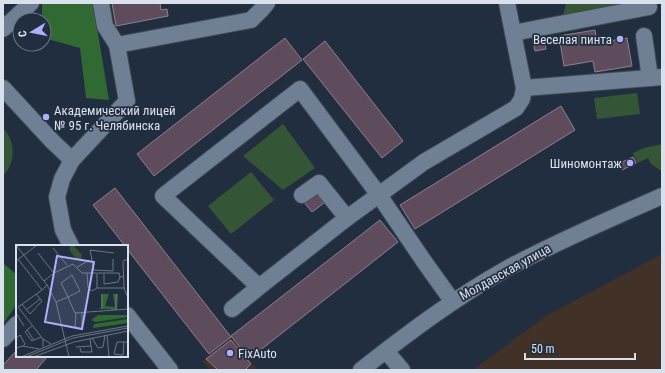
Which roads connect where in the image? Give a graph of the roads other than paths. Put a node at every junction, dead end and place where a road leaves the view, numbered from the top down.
1 (31, 3) edge
2 (101, 3) edge
3 (267, 3) edge
4 (507, 3) edge
5 (649, 7) dead end
6 (3, 29) edge
7 (513, 33) junction
8 (644, 36) dead end
9 (117, 45) junction
10 (656, 77) edge
11 (3, 88) edge
12 (524, 88) junction
13 (72, 160) junction
14 (302, 195) dead end
15 (379, 195) junction
16 (662, 196) edge
17 (347, 218) junction
18 (70, 245) edge
19 (259, 286) junction
20 (453, 302) junction
21 (232, 309) dead end
22 (128, 316) edge
23 (16, 325) edge
24 (3, 339) edge
25 (386, 351) junction
26 (170, 370) edge
27 (361, 370) edge
28 (402, 370) edge

1 - 6 street
2 - 9 street
3 - 9 street
4 - 7 street
5 - 7 street
7 - 12 street
8 - 10 street
9 - 13 street
10 - 12 street
11 - 13 street
12 - 15 street
13 - 18 street
14 - 17 street
15 - 17 street
15 - 19 street
15 - 20 street
16 - 20 street, Молдавская улица
17 - 19 street
19 - 21 street
20 - 25 street, Молдавская улица
22 - 26 street
23 - 24 street
25 - 27 street, Молдавская улица
25 - 28 street

